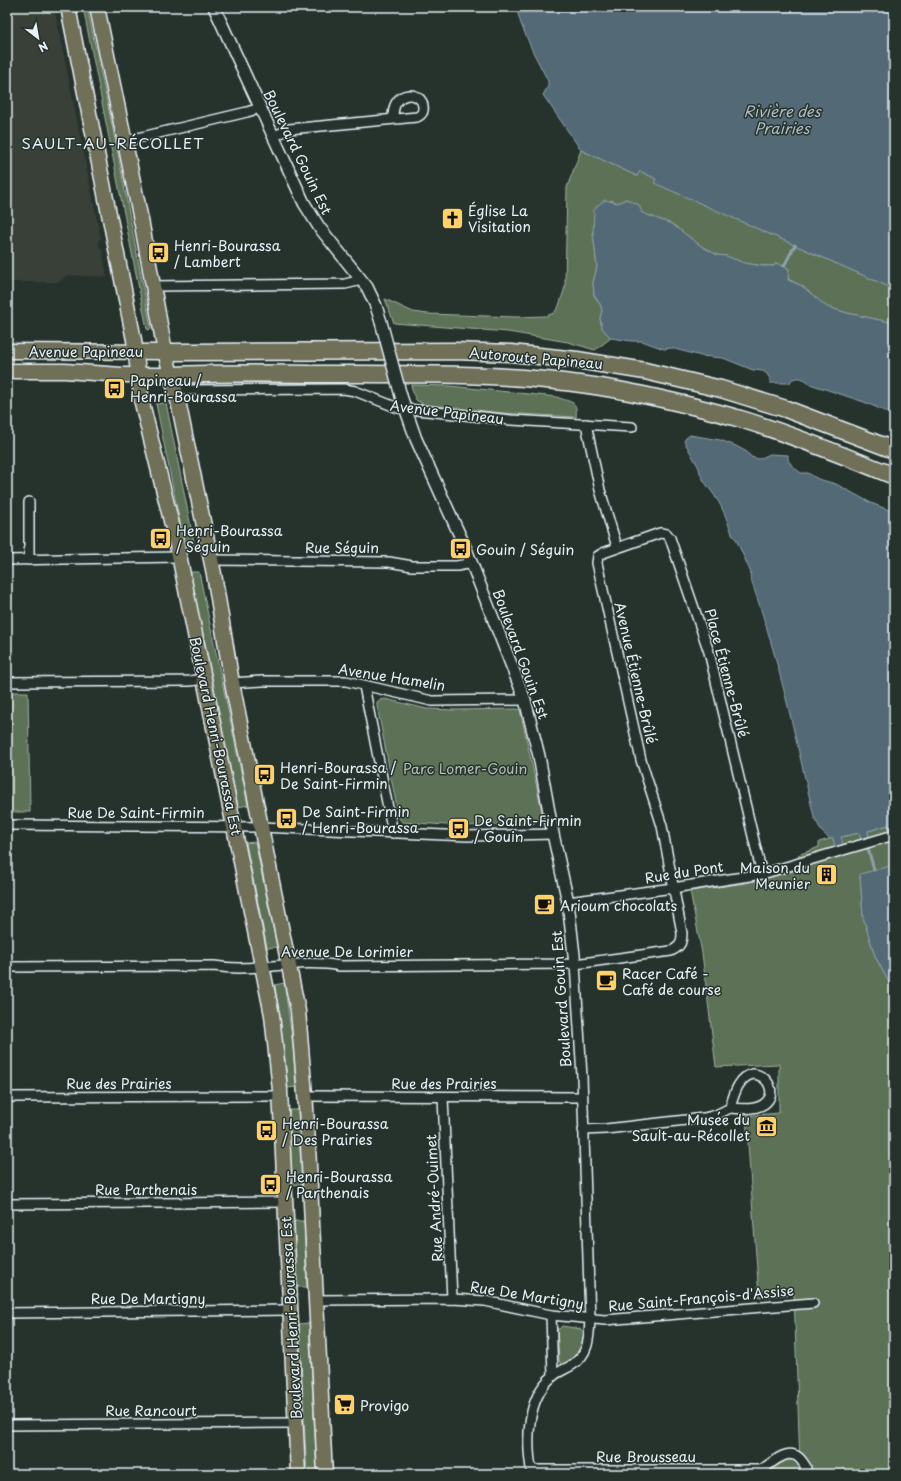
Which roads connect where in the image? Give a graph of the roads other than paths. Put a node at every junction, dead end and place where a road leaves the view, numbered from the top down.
1 (68, 7) edge
2 (97, 7) edge
3 (214, 7) edge
4 (260, 108) junction
5 (393, 119) dead end
6 (273, 137) junction
7 (125, 141) junction
8 (362, 280) junction
9 (153, 286) junction
10 (7, 351) edge
11 (136, 351) junction
12 (165, 352) junction
13 (7, 370) edge
14 (138, 375) junction
15 (171, 375) junction
16 (405, 409) junction
17 (586, 424) junction
18 (632, 427) dead end
19 (894, 450) edge
20 (894, 476) edge
21 (29, 502) dead end
22 (618, 547) junction
23 (179, 557) junction
24 (7, 560) edge
25 (29, 560) junction
26 (211, 560) junction
27 (472, 563) junction
28 (204, 679) junction
29 (7, 682) edge
30 (232, 683) junction
31 (364, 686) junction
32 (525, 700) junction
33 (7, 825) edge
34 (234, 827) junction
35 (261, 827) junction
36 (392, 832) junction
37 (553, 834) junction
38 (894, 836) edge
39 (762, 874) junction
40 (674, 888) junction
41 (568, 902) junction
42 (682, 942) joint
43 (289, 964) junction
44 (575, 964) junction
45 (7, 967) edge
46 (263, 967) junction
47 (280, 1096) junction
48 (306, 1096) junction
49 (7, 1097) edge
50 (443, 1097) junction
51 (582, 1097) junction
52 (730, 1108) junction
53 (583, 1130) junction
54 (285, 1202) junction
55 (7, 1204) edge
56 (452, 1299) junction
57 (316, 1300) junction
58 (813, 1303) dead end
59 (290, 1310) junction
60 (7, 1313) edge
61 (551, 1315) junction
62 (590, 1320) junction
63 (554, 1376) junction
64 (296, 1423) junction
65 (7, 1425) edge
66 (531, 1472) edge
67 (765, 1472) edge
68 (298, 1474) edge
69 (325, 1474) edge
70 (804, 1474) edge

1 - 11 main road, Boulevard Henri-Bourassa Est
2 - 7 main road, Boulevard Henri-Bourassa Est
3 - 4 street, Boulevard Gouin Est
4 - 6 street, Boulevard Gouin Est
4 - 7 street
5 - 6 street
6 - 8 street, Boulevard Gouin Est
7 - 9 main road, Boulevard Henri-Bourassa Est
8 - 9 street
8 - 16 street, Boulevard Gouin Est, bridge
9 - 12 main road, Boulevard Henri-Bourassa Est
10 - 11 main road, Avenue Papineau
11 - 12 main road, Avenue Papineau
11 - 14 main road, Boulevard Henri-Bourassa Est
12 - 15 main road, Boulevard Henri-Bourassa Est
12 - 19 highway, Autoroute Papineau
13 - 14 main road, Avenue Papineau
14 - 15 main road, Avenue Papineau
14 - 23 main road, Boulevard Henri-Bourassa Est
15 - 16 street, Avenue Papineau
15 - 20 highway, Autoroute Papineau
15 - 26 main road, Boulevard Henri-Bourassa Est
16 - 17 street, Avenue Papineau
16 - 27 street, Boulevard Gouin Est
17 - 18 street, Avenue Papineau
17 - 22 street
21 - 25 street
22 - 39 street, Place Étienne-Brûlé
22 - 40 street, Avenue Étienne-Brûlé
23 - 25 street
23 - 28 main road, Boulevard Henri-Bourassa Est
24 - 25 street
26 - 27 street, Rue Séguin
26 - 30 main road, Boulevard Henri-Bourassa Est
27 - 32 street, Boulevard Gouin Est
28 - 29 street
28 - 34 main road, Boulevard Henri-Bourassa Est
30 - 31 street, Avenue Hamelin
30 - 35 main road, Boulevard Henri-Bourassa Est
31 - 32 street, Avenue Hamelin
31 - 36 street
32 - 37 street, Boulevard Gouin Est
33 - 34 street, Rue De Saint-Firmin
34 - 35 street, Rue De Saint-Firmin
34 - 46 main road, Boulevard Henri-Bourassa Est
35 - 36 street, Rue De Saint-Firmin
35 - 43 main road, Boulevard Henri-Bourassa Est
36 - 37 street, Rue De Saint-Firmin
37 - 41 street, Boulevard Gouin Est
38 - 39 street, Rue du Pont
39 - 40 street, Rue du Pont
40 - 41 street, Rue du Pont
40 - 42 street, Avenue Étienne-Brûlé
41 - 44 street, Boulevard Gouin Est
42 - 44 street, Avenue De Lorimier
43 - 44 street, Avenue De Lorimier
43 - 46 street, Avenue De Lorimier
43 - 48 main road, Boulevard Henri-Bourassa Est
44 - 51 street, Boulevard Gouin Est
45 - 46 street, Avenue De Lorimier
46 - 47 main road, Boulevard Henri-Bourassa Est
47 - 49 street, Rue des Prairies
47 - 54 main road, Boulevard Henri-Bourassa Est
48 - 50 street, Rue des Prairies
48 - 57 main road, Boulevard Henri-Bourassa Est
50 - 51 street, Rue des Prairies
50 - 56 street, Rue André-Ouimet
51 - 53 street, Boulevard Gouin Est
52 - 52 street
52 - 53 street
53 - 62 street, Boulevard Gouin Est
54 - 55 street, Rue Parthenais
54 - 59 main road, Boulevard Henri-Bourassa Est
56 - 57 street, Rue De Martigny
56 - 61 street, Rue De Martigny
57 - 69 main road, Boulevard Henri-Bourassa Est
58 - 62 street, Rue Saint-François-d'Assise
59 - 60 street, Rue De Martigny
59 - 64 main road, Boulevard Henri-Bourassa Est
61 - 62 street, Rue De Martigny
61 - 63 street
62 - 63 street, Boulevard Gouin Est
63 - 66 street, Boulevard Gouin Est
64 - 65 street, Rue Rancourt
64 - 68 main road, Boulevard Henri-Bourassa Est
66 - 67 street, Rue Brousseau
67 - 70 street, Rue Brousseau

